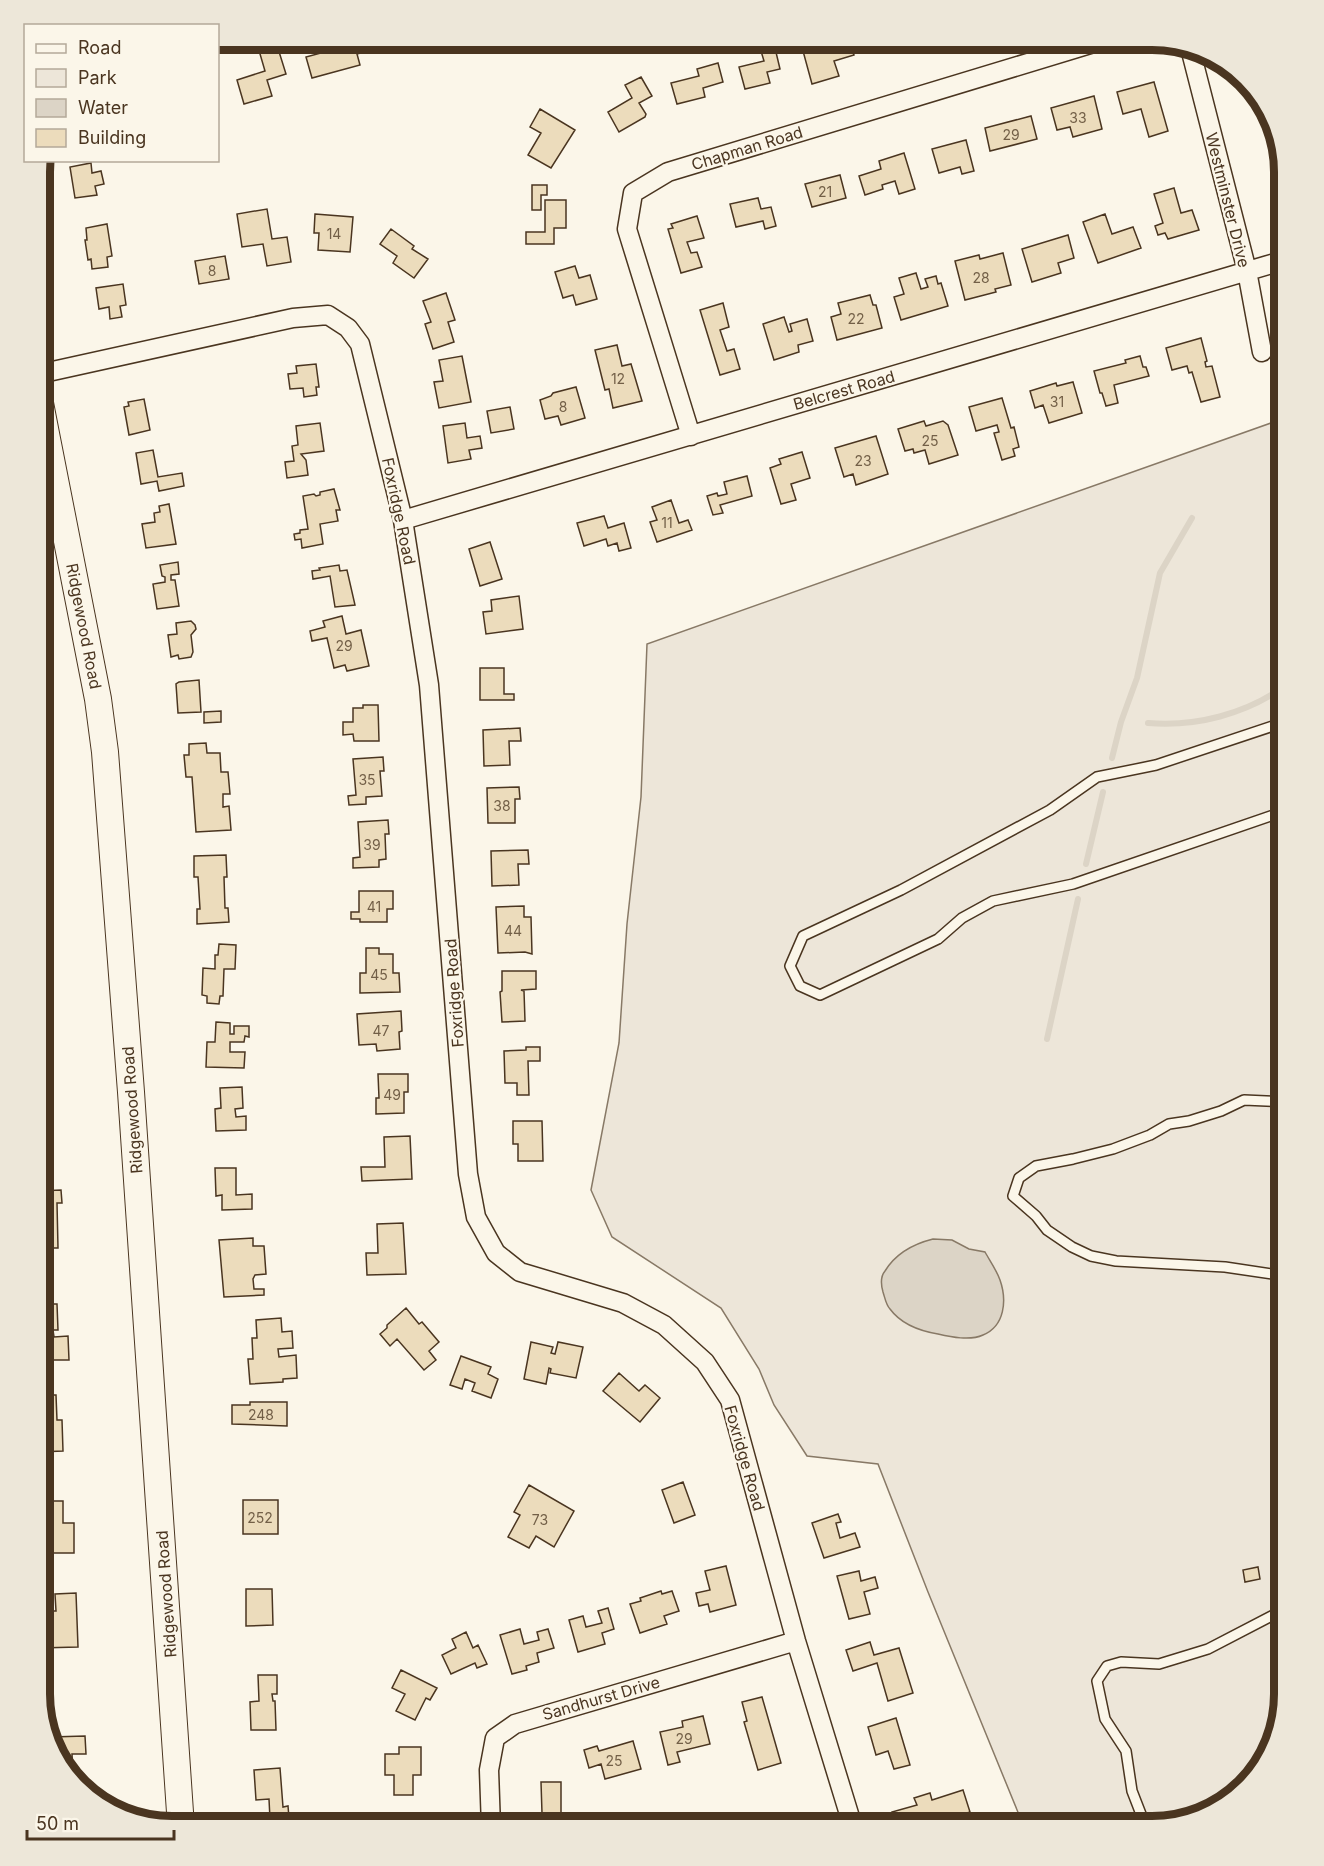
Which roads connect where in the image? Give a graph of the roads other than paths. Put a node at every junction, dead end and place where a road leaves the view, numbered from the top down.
1 (1071, 50) edge
2 (1192, 56) edge
3 (1274, 263) edge
4 (1247, 271) junction
5 (1262, 352) dead end
6 (50, 373) edge
7 (691, 435) junction
8 (50, 453) edge
9 (403, 520) junction
10 (1274, 726) edge
11 (1274, 815) edge
12 (1274, 1101) edge
13 (1274, 1274) edge
14 (1274, 1615) edge
15 (796, 1641) junction
16 (180, 1816) edge
17 (491, 1816) edge
18 (850, 1816) edge
19 (1142, 1816) edge

1 - 7 street, Chapman Road
2 - 4 street, Westminster Drive
3 - 4 street, Belcrest Road
4 - 5 street, Westminster Drive
4 - 7 street, Belcrest Road
6 - 9 street, Foxridge Road
7 - 9 street, Belcrest Road
8 - 16 main road, Ridgewood Road
9 - 15 street, Foxridge Road
10 - 11 lane
12 - 13 lane
14 - 19 lane
15 - 17 street, Sandhurst Drive
15 - 18 street, Foxridge Road

